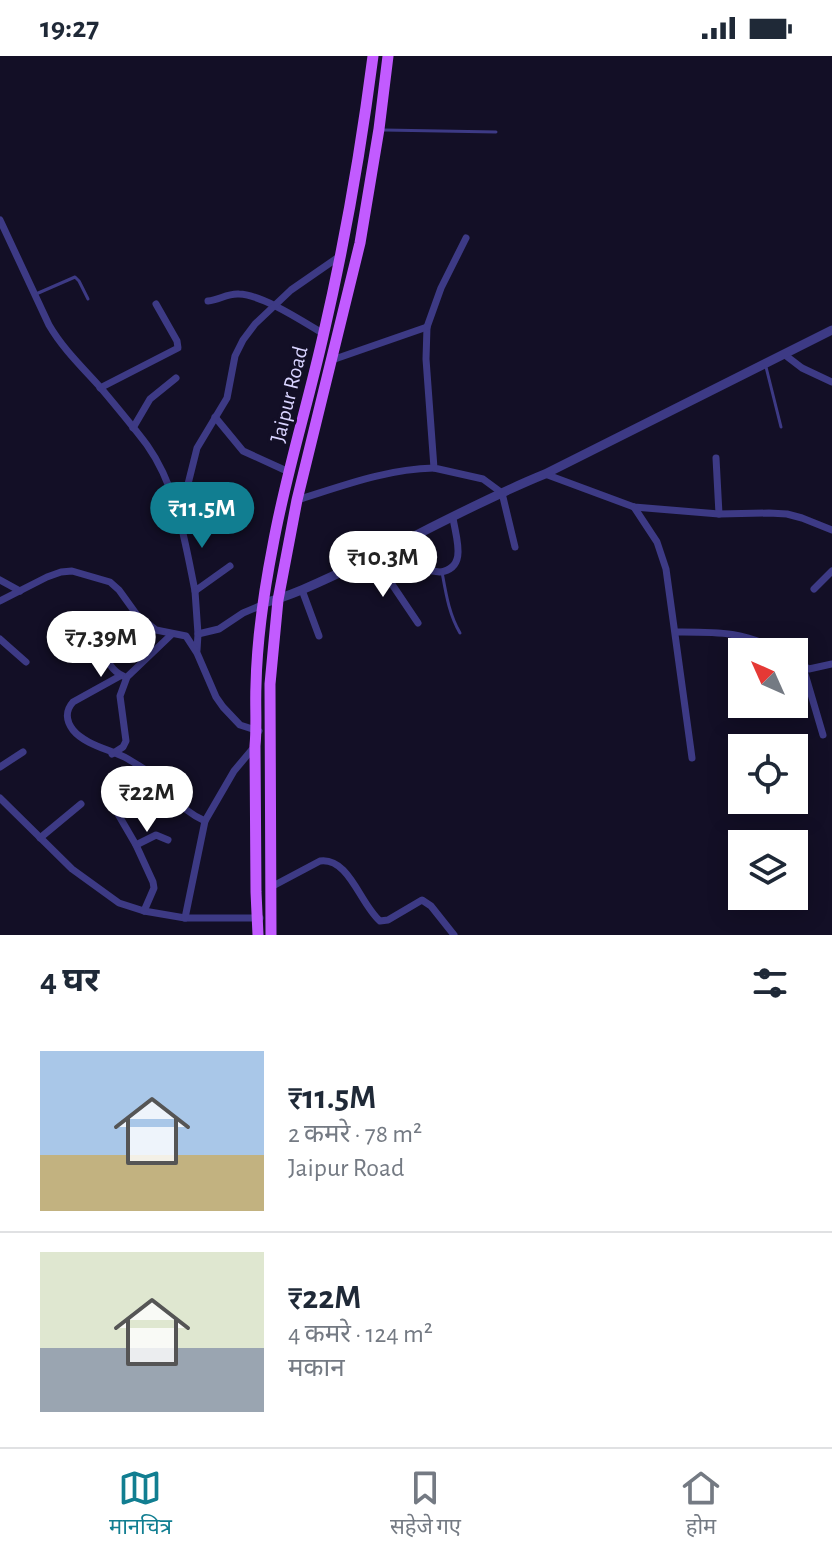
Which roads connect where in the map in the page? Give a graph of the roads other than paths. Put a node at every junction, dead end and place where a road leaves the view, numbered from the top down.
1 (373, 56) edge
2 (388, 56) edge
3 (379, 129) junction
4 (496, 132) dead end
5 (1, 224) edge
6 (466, 238) dead end
7 (342, 255) junction
8 (35, 295) junction
9 (88, 299) dead end
10 (208, 301) dead end
11 (156, 304) dead end
12 (274, 305) junction
13 (427, 327) junction
14 (832, 330) edge
15 (324, 334) junction
16 (320, 348) junction
17 (334, 355) junction
18 (785, 355) junction
19 (765, 363) junction
20 (176, 378) dead end
21 (832, 382) edge
22 (100, 388) junction
23 (215, 417) junction
24 (781, 427) dead end
25 (133, 428) junction
26 (716, 458) dead end
27 (434, 468) junction
28 (289, 472) junction
29 (545, 474) junction
30 (502, 493) junction
31 (297, 500) junction
32 (634, 507) junction
33 (719, 514) junction
34 (453, 518) junction
35 (180, 519) junction
36 (832, 530) edge
37 (515, 547) dead end
38 (376, 560) junction
39 (230, 566) dead end
40 (832, 571) edge
41 (442, 572) junction
42 (0, 580) edge
43 (814, 589) dead end
44 (302, 590) junction
45 (20, 591) junction
46 (195, 591) junction
47 (278, 600) junction
48 (0, 601) edge
49 (264, 603) junction
50 (418, 623) dead end
51 (676, 632) junction
52 (460, 633) dead end
53 (172, 634) junction
54 (198, 634) junction
55 (319, 636) dead end
56 (748, 638) edge
57 (0, 639) edge
58 (103, 650) dead end
59 (197, 653) junction
60 (26, 662) dead end
61 (832, 664) edge
62 (808, 668) edge
63 (123, 676) junction
64 (808, 684) edge
65 (257, 730) junction
66 (269, 733) junction
67 (823, 735) dead end
68 (255, 746) junction
69 (23, 752) dead end
70 (112, 754) junction
71 (692, 758) dead end
72 (0, 767) edge
73 (0, 798) edge
74 (111, 802) dead end
75 (81, 804) dead end
76 (205, 821) junction
77 (40, 838) junction
78 (168, 840) dead end
79 (136, 845) junction
80 (271, 887) junction
81 (144, 911) junction
82 (270, 917) junction
83 (185, 918) junction
84 (257, 918) junction
85 (258, 935) edge
86 (271, 935) edge
87 (454, 935) edge

1 - 7 main road, Jaipur Road
2 - 3 main road, Jaipur Road
3 - 4 lane
3 - 17 main road, Jaipur Road
5 - 8 street
6 - 13 street
7 - 12 street
7 - 15 main road, Jaipur Road
8 - 9 lane
8 - 22 street
10 - 12 street
11 - 22 street
12 - 15 street
12 - 23 street
13 - 17 street
13 - 27 street
14 - 18 street
15 - 16 main road, Jaipur Road
16 - 17 main road
16 - 28 main road, Jaipur Road
17 - 31 main road, Jaipur Road
18 - 19 street
18 - 21 street
19 - 24 lane
19 - 29 street
20 - 25 street
22 - 25 street
23 - 28 street
23 - 35 street
25 - 35 street
26 - 33 street
27 - 30 street
27 - 31 street
28 - 49 main road, Jaipur Road
29 - 30 street
29 - 32 street
30 - 34 street
30 - 37 street
31 - 47 main road, Jaipur Road
32 - 33 street
32 - 51 street
33 - 36 street
34 - 38 street
34 - 41 street
35 - 46 street
38 - 41 street
38 - 44 street
38 - 50 street
39 - 46 street
40 - 43 street
41 - 52 lane
42 - 45 street
44 - 47 street
44 - 55 street
45 - 48 street
45 - 53 street
46 - 54 street
47 - 49 street
47 - 66 main road, Jaipur Road
49 - 54 street
49 - 65 main road, Jaipur Road
51 - 56 street
51 - 71 street
53 - 59 street
53 - 63 street
54 - 59 street
57 - 60 street
58 - 63 street
59 - 65 street
61 - 62 street
63 - 70 street
63 - 70 street
64 - 67 street
65 - 66 street
65 - 68 main road, Jaipur Road
66 - 80 main road, Jaipur Road
68 - 76 street
68 - 84 main road, Jaipur Road
69 - 72 street
70 - 76 street
73 - 77 street
74 - 79 street
75 - 77 street
76 - 83 street
77 - 81 street
78 - 79 street
79 - 81 street
80 - 82 main road, Jaipur Road
80 - 87 street
81 - 83 street
82 - 84 street
82 - 86 main road, Jaipur Road
83 - 84 street
84 - 85 main road, Jaipur Road

